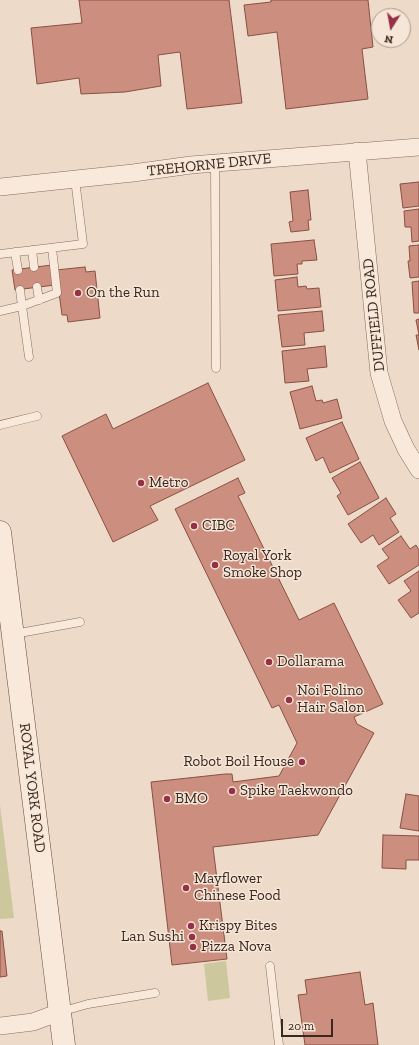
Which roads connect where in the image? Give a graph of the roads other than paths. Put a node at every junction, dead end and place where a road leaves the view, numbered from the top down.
1 (419, 146) edge
2 (357, 151) junction
3 (215, 164) junction
4 (75, 179) junction
5 (0, 186) edge
6 (52, 248) junction
7 (32, 250) junction
8 (15, 252) junction
9 (0, 254) edge
10 (34, 267) dead end
11 (18, 270) dead end
12 (37, 287) dead end
13 (20, 290) dead end
14 (39, 300) junction
15 (22, 306) junction
16 (0, 311) edge
17 (29, 356) dead end
18 (216, 368) dead end
19 (37, 416) dead end
20 (0, 425) edge
21 (413, 446) edge
22 (419, 470) edge
23 (0, 532) edge
24 (80, 622) dead end
25 (6, 635) edge
26 (270, 966) dead end
27 (155, 993) dead end
28 (60, 1012) junction
29 (0, 1026) edge
30 (64, 1045) edge
31 (279, 1045) edge

1 - 2 street, TREHORNE DRIVE
2 - 3 street, TREHORNE DRIVE
2 - 21 street, DUFFIELD ROAD
3 - 4 street, TREHORNE DRIVE
3 - 18 lane
4 - 5 street, TREHORNE DRIVE
4 - 6 lane
6 - 7 lane
6 - 14 lane
7 - 8 lane
7 - 10 lane
8 - 9 lane
8 - 11 lane
12 - 14 lane
13 - 15 lane
14 - 15 lane
15 - 16 lane
15 - 17 lane
19 - 20 lane
21 - 22 street, DUFFIELD ROAD
23 - 25 main road, ROYAL YORK ROAD
24 - 25 lane
25 - 28 main road, ROYAL YORK ROAD
26 - 31 lane
27 - 28 lane
28 - 29 street
28 - 30 main road, ROYAL YORK ROAD

